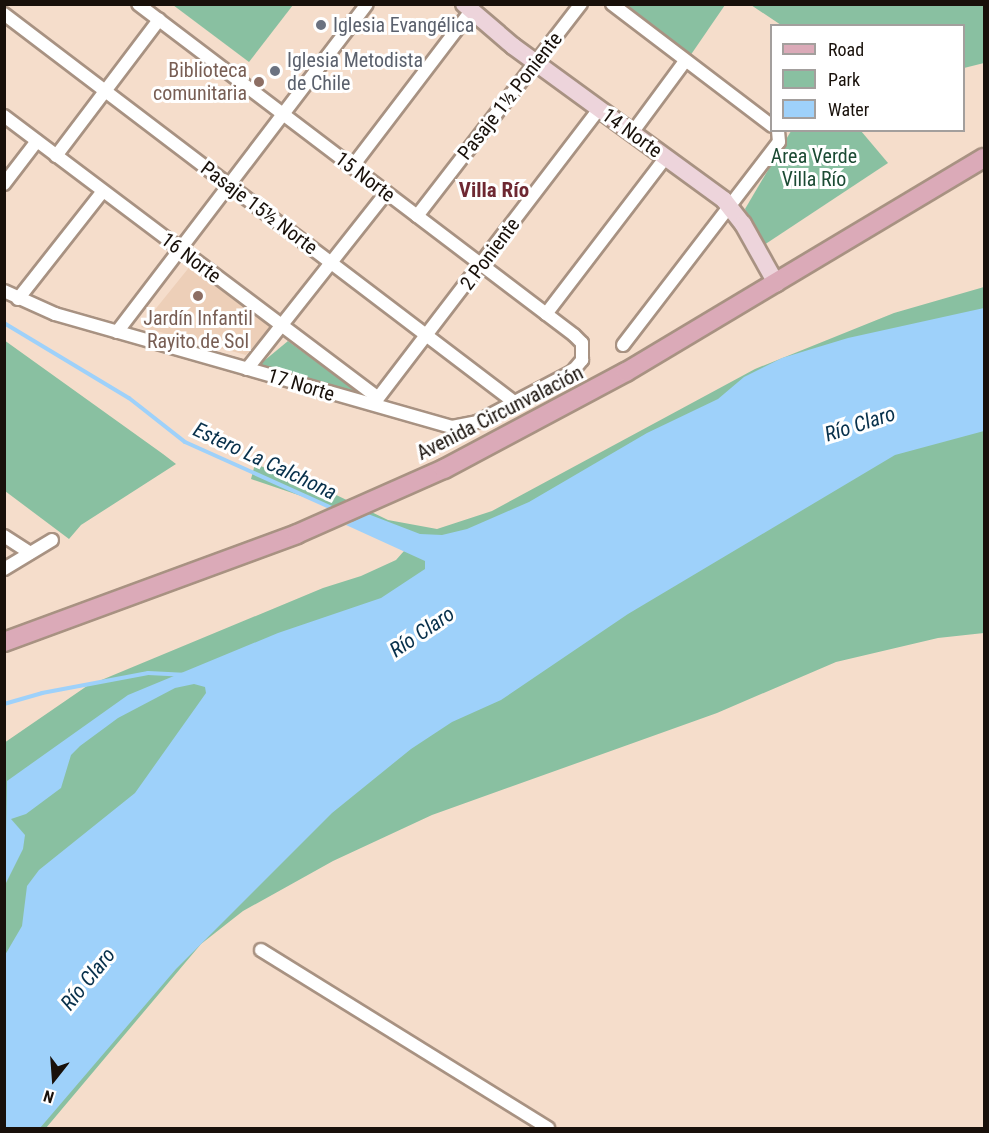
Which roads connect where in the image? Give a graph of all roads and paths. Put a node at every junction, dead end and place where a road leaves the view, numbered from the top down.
1 (138, 4) edge
2 (367, 4) edge
3 (581, 4) edge
4 (612, 4) edge
5 (467, 8) edge
6 (4, 14) edge
7 (159, 20) junction
8 (685, 61) junction
9 (536, 63) junction
10 (105, 91) junction
11 (599, 109) junction
12 (283, 114) junction
13 (4, 116) edge
14 (770, 125) edge
15 (632, 133) junction
16 (779, 133) edge
17 (37, 141) junction
18 (56, 156) junction
19 (666, 157) junction
20 (984, 158) edge
21 (352, 167) junction
22 (4, 184) edge
23 (229, 185) junction
24 (103, 191) junction
25 (386, 193) junction
26 (730, 206) junction
27 (417, 216) junction
28 (179, 249) junction
29 (332, 263) junction
30 (482, 265) junction
31 (776, 283) junction
32 (4, 291) edge
33 (18, 299) junction
34 (546, 314) junction
35 (282, 327) junction
36 (117, 332) junction
37 (428, 336) junction
38 (624, 345) dead end
39 (584, 355) joint
40 (247, 369) junction
41 (378, 398) joint
42 (514, 402) junction
43 (4, 536) edge
44 (52, 540) dead end
45 (30, 554) junction
46 (4, 569) edge
47 (4, 642) edge
48 (261, 950) dead end
49 (548, 1128) edge

1 - 7 street, 15 Norte
2 - 12 street
3 - 9 street, Pasaje 1½ Poniente
4 - 8 street
5 - 9 street, 14 Norte
5 - 21 street
6 - 10 street, Pasaje 15½ Norte
7 - 10 street
7 - 12 street, 15 Norte
8 - 14 street
8 - 15 street
9 - 11 street, 14 Norte
9 - 27 street, Pasaje 1½ Poniente
10 - 18 street
10 - 23 street, Pasaje 15½ Norte
11 - 15 street, 14 Norte
11 - 30 street, 2 Poniente
12 - 21 street, 15 Norte
12 - 23 street
13 - 17 street, 16 Norte
15 - 19 street, 14 Norte
16 - 26 street
17 - 18 street, 16 Norte
17 - 22 street
18 - 24 street, 16 Norte
19 - 26 street, 14 Norte
19 - 34 street
20 - 31 main road, Avenida Circunvalación
21 - 25 street, 15 Norte
23 - 28 street
23 - 29 street, Pasaje 15½ Norte
24 - 28 street, 16 Norte
24 - 33 street
25 - 27 street, 15 Norte
25 - 29 street
26 - 31 street, 14 Norte
26 - 38 street
27 - 30 street, 15 Norte
28 - 35 street, 16 Norte
28 - 36 street
29 - 35 street
29 - 37 street, Pasaje 15½ Norte
30 - 34 street, 15 Norte
30 - 37 street, 2 Poniente
31 - 47 main road, Avenida Circunvalación
32 - 33 street, 17 Norte
33 - 36 street, 17 Norte
34 - 39 street, 15 Norte
35 - 40 street
35 - 41 street, 16 Norte
36 - 40 street, 17 Norte
37 - 41 street, 2 Poniente
37 - 42 street, Pasaje 15½ Norte
39 - 42 street, 17 Norte
40 - 42 street, 17 Norte
43 - 45 street
44 - 45 street
45 - 46 street
48 - 49 street

